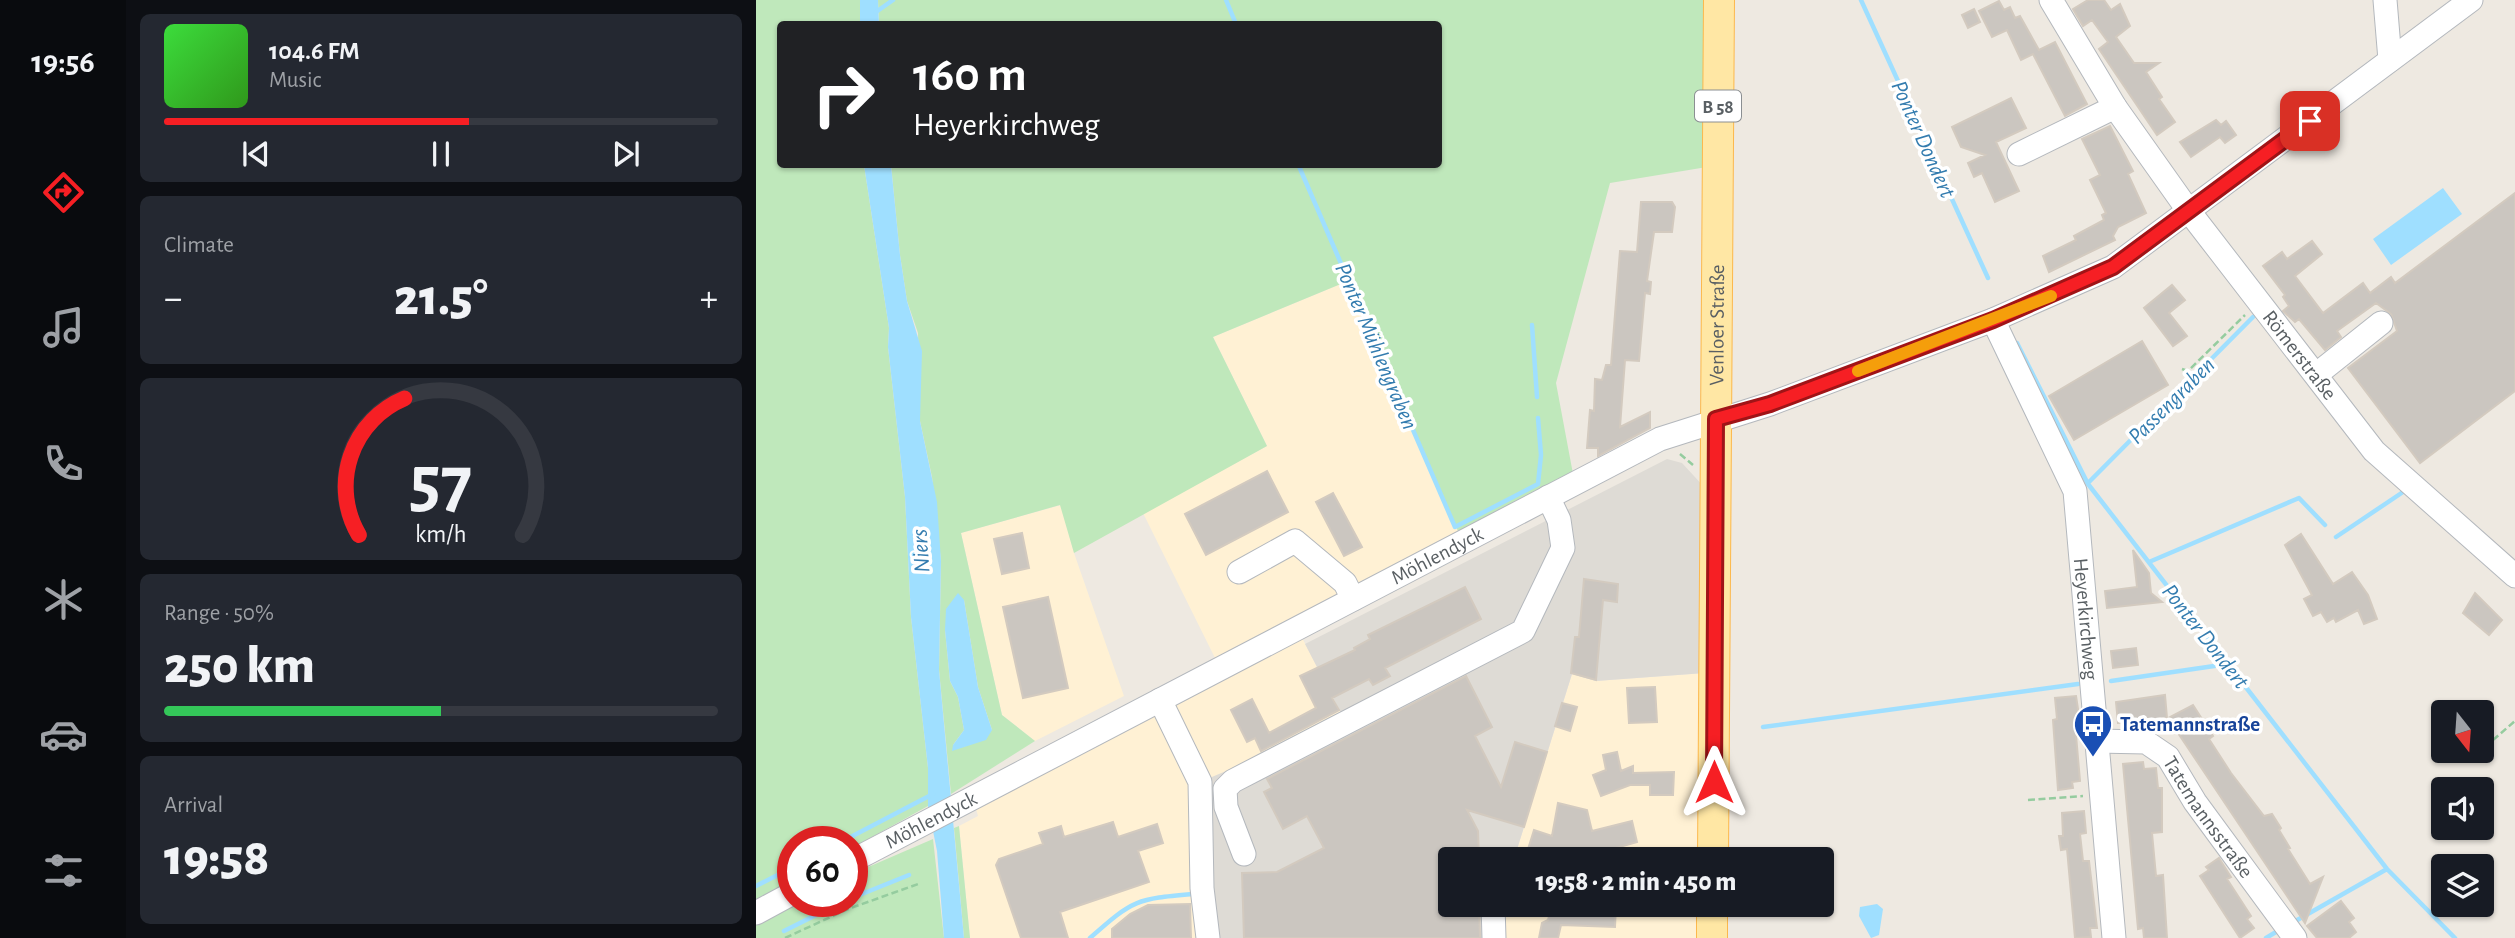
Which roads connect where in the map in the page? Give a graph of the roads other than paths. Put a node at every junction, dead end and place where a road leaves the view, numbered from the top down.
1 (1719, 0) edge
2 (2051, 0) edge
3 (2385, 0) edge
4 (2471, 0) edge
5 (2390, 60) junction
6 (2115, 107) junction
7 (2019, 154) dead end
8 (2188, 210) junction
9 (1993, 320) junction
10 (2381, 323) dead end
11 (2317, 374) junction
12 (1716, 419) junction
13 (1548, 497) junction
14 (1239, 572) dead end
15 (2515, 576) edge
16 (1353, 599) junction
17 (1160, 700) junction
18 (2096, 741) junction
19 (1713, 847) edge
20 (868, 852) edge
21 (1244, 854) dead end
22 (777, 902) edge
23 (756, 913) edge
24 (1493, 917) edge
25 (1712, 917) edge
26 (1208, 938) edge
27 (1494, 938) edge
28 (1712, 938) edge
29 (2114, 938) edge
30 (2295, 938) edge

1 - 12 main road, Venloer Straße / B 58
2 - 6 street, Römerstraße
3 - 5 street
4 - 5 street
5 - 8 street
6 - 7 street
6 - 8 street, Römerstraße
8 - 9 street
8 - 11 street, Römerstraße
9 - 12 street
9 - 18 street, Heyerkirchweg
10 - 11 street
11 - 15 street, Römerstraße
12 - 13 street, Möhlendyck
12 - 19 main road, Venloer Straße / B 58
13 - 16 street, Möhlendyck
13 - 21 street
14 - 16 street
16 - 17 street, Möhlendyck
17 - 20 street, Möhlendyck
17 - 26 street
18 - 29 street, Heyerkirchweg
18 - 30 street, Tatemannsstraße
22 - 23 street
24 - 27 street
25 - 28 main road

